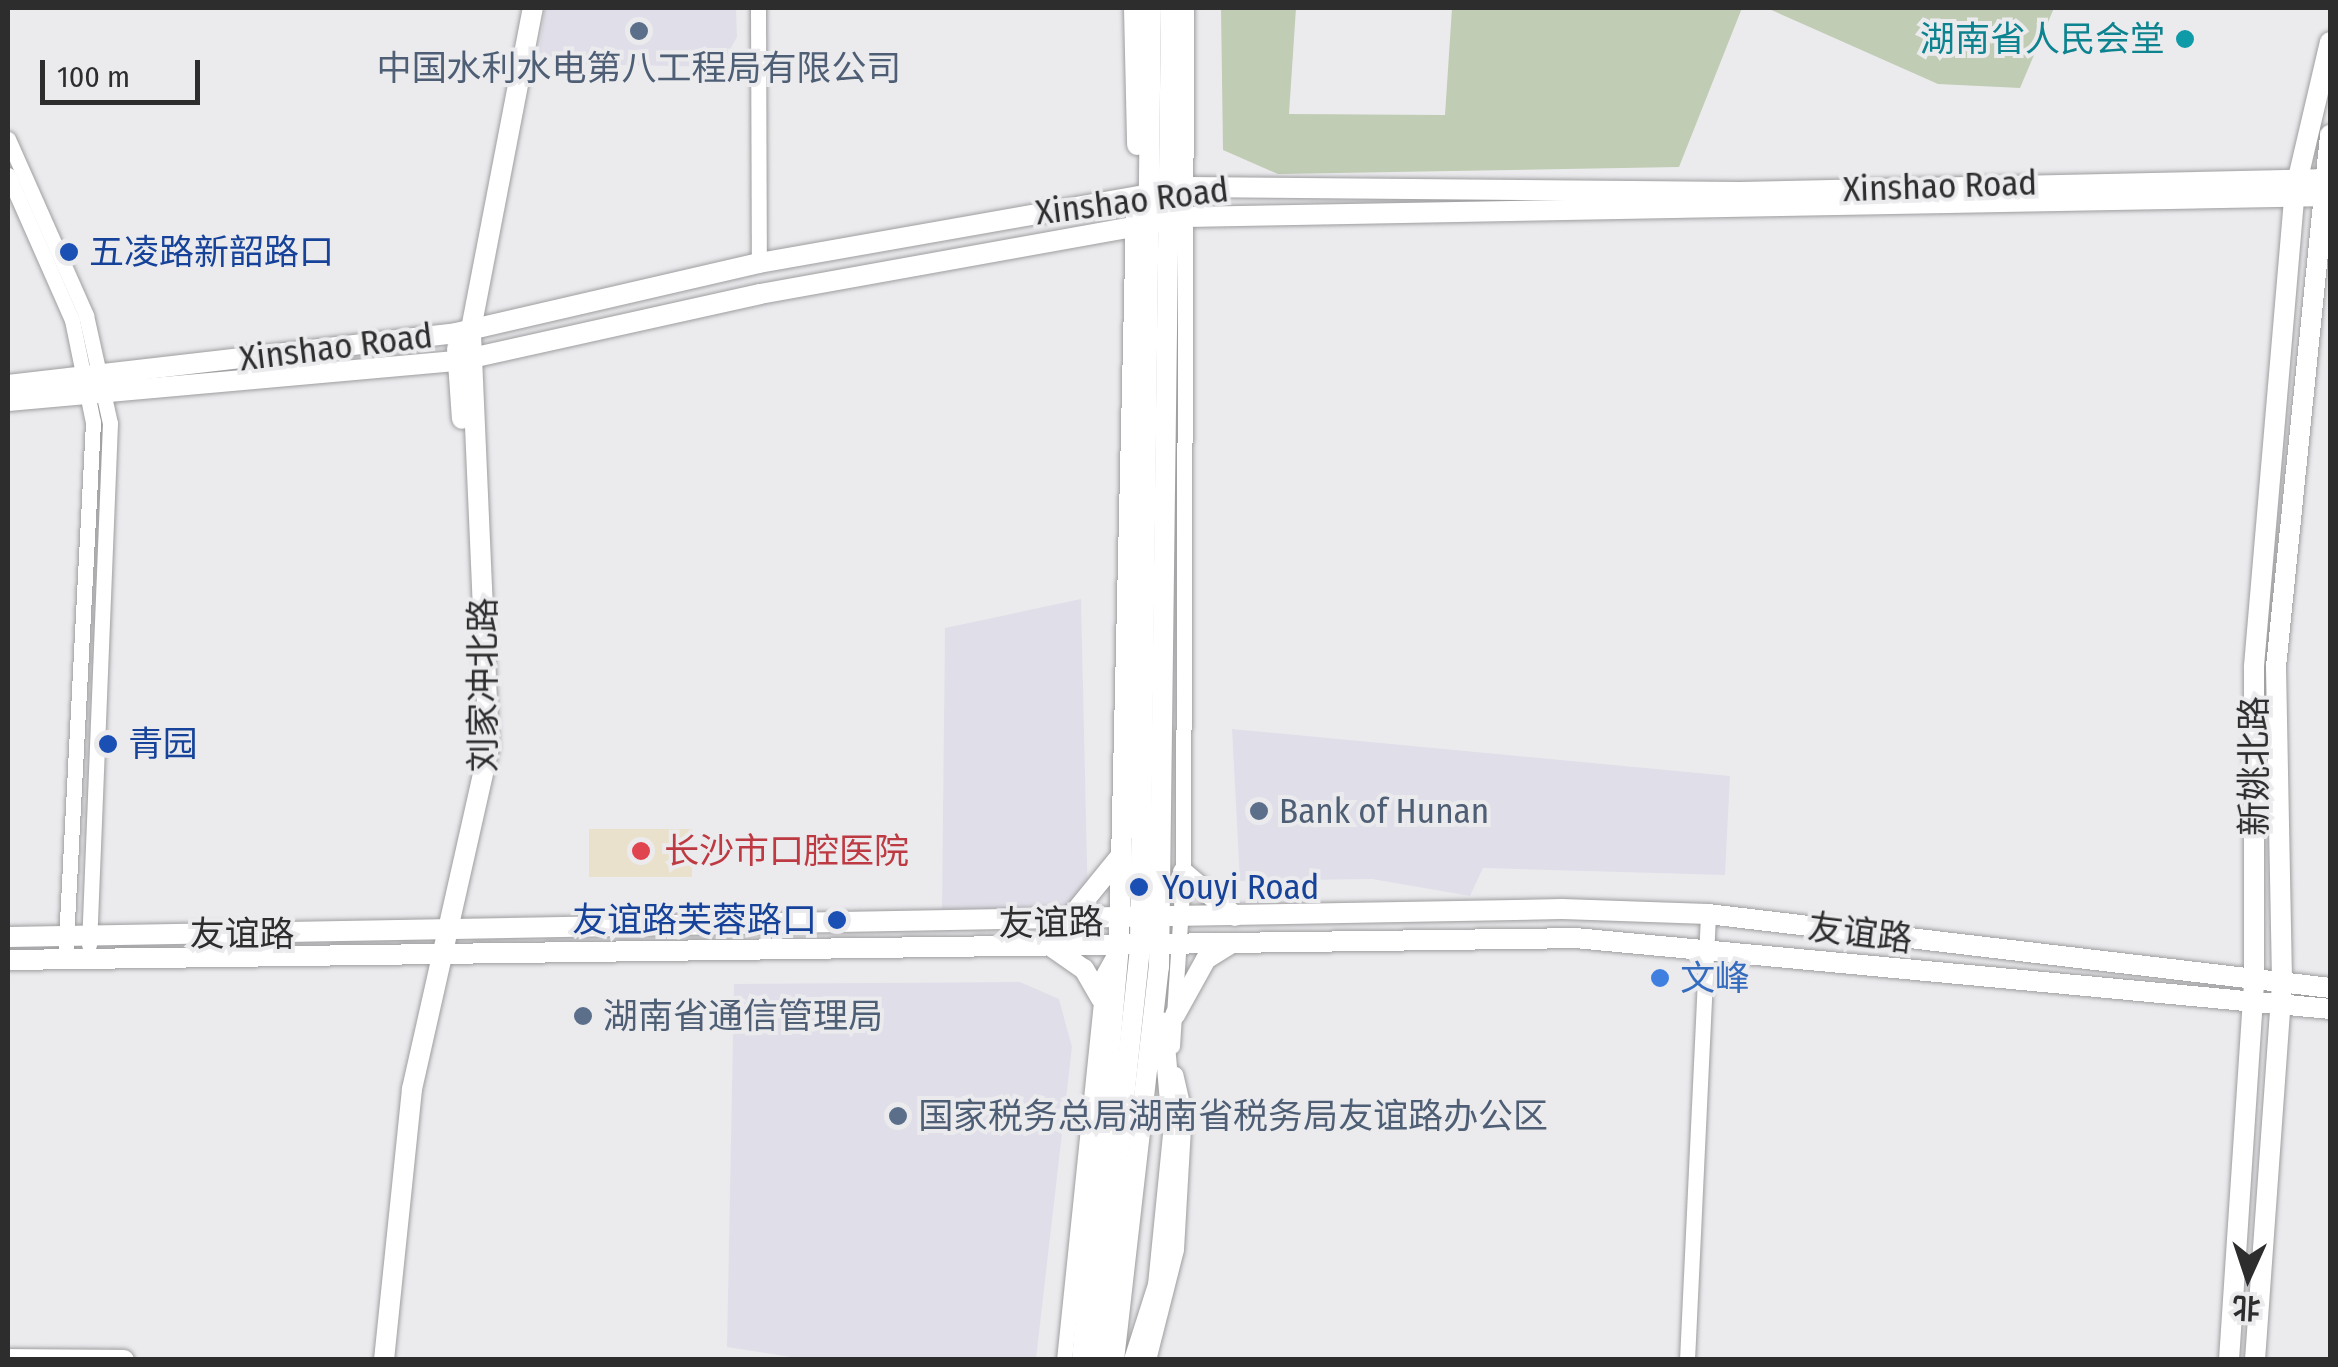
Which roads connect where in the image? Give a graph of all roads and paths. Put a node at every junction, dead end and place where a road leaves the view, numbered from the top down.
1 (522, 8) edge
2 (533, 8) edge
3 (758, 8) edge
4 (1134, 8) edge
5 (1151, 8) edge
6 (1171, 8) edge
7 (1186, 8) edge
8 (2330, 42) edge
9 (2330, 135) edge
10 (8, 139) edge
11 (8, 174) edge
12 (2297, 183) junction
13 (2325, 186) edge
14 (1161, 191) junction
15 (1159, 222) junction
16 (759, 263) junction
17 (464, 331) junction
18 (465, 359) junction
19 (95, 383) junction
20 (8, 385) edge
21 (8, 402) edge
22 (1120, 857) junction
23 (1183, 872) junction
24 (1708, 914) junction
25 (1236, 917) junction
26 (1181, 919) junction
27 (1140, 921) junction
28 (1066, 922) junction
29 (66, 935) junction
30 (90, 935) junction
31 (8, 937) edge
32 (446, 942) junction
33 (1181, 944) junction
34 (1230, 944) junction
35 (1139, 946) junction
36 (1707, 946) junction
37 (1052, 947) junction
38 (88, 958) junction
39 (65, 959) junction
40 (8, 960) edge
41 (1159, 967) junction
42 (2254, 980) junction
43 (2282, 980) junction
44 (2330, 988) edge
45 (1102, 998) junction
46 (2252, 1002) junction
47 (2281, 1002) junction
48 (2330, 1008) edge
49 (1175, 1016) junction
50 (1098, 1024) junction
51 (1111, 1046) junction
52 (1171, 1060) junction
53 (1126, 1074) junction
54 (1172, 1111) junction
55 (8, 1358) edge
56 (124, 1360) edge
57 (381, 1360) edge
58 (1064, 1360) edge
59 (1082, 1360) edge
60 (1096, 1360) edge
61 (1114, 1360) edge
62 (1134, 1360) edge
63 (1148, 1360) edge
64 (1687, 1360) edge
65 (2229, 1360) edge
66 (2254, 1360) edge

1 - 17 main road, 刘家冲北路
2 - 17 main road, 刘家冲北路
3 - 16 street
4 - 14 main road
5 - 14 main road
6 - 14 main road
7 - 14 street
8 - 12 main road, 新姚北路
9 - 13 main road, 新姚北路
10 - 19 street
11 - 19 street
12 - 13 main road, Xinshao Road
12 - 14 main road, Xinshao Road
12 - 15 main road, Xinshao Road
12 - 42 main road, 新姚北路
13 - 43 main road, 新姚北路
14 - 15 main road
14 - 15 street
14 - 16 main road, Xinshao Road
15 - 18 main road, Xinshao Road
15 - 22 main road
15 - 23 street
15 - 27 main road
16 - 17 main road, Xinshao Road
17 - 18 main road, 刘家冲北路
17 - 19 main road, Xinshao Road
18 - 19 main road, Xinshao Road
18 - 32 main road, 刘家冲北路
19 - 20 main road, Xinshao Road
19 - 21 main road, Xinshao Road
19 - 29 street
19 - 30 street
22 - 27 main road
22 - 28 main road
23 - 25 main road
23 - 26 street
24 - 25 main road, 友谊路
24 - 36 street
24 - 42 main road, 友谊路
25 - 26 main road, 友谊路
26 - 27 main road, 友谊路
26 - 33 street
27 - 28 main road, 友谊路
27 - 35 main road
28 - 32 main road, 友谊路
29 - 30 main road, 友谊路
29 - 31 main road, 友谊路
29 - 39 street
30 - 32 main road, 友谊路
30 - 38 street
32 - 37 main road, 友谊路
32 - 38 main road, 友谊路
32 - 57 main road, 刘家冲北路
33 - 34 main road, 友谊路
33 - 35 main road, 友谊路
33 - 49 street
34 - 36 main road, 友谊路
34 - 49 main road
35 - 37 main road, 友谊路
35 - 41 main road
35 - 45 street
35 - 51 main road
35 - 53 main road
36 - 46 main road, 友谊路
36 - 64 street
37 - 45 main road
38 - 39 main road, 友谊路
39 - 40 main road, 友谊路
41 - 54 main road
41 - 61 main road
42 - 43 main road, 友谊路
42 - 46 main road, 新姚北路
43 - 44 main road, 友谊路
43 - 47 main road, 新姚北路
45 - 50 street
46 - 47 main road, 友谊路
46 - 65 main road, 新姚北路
47 - 48 main road, 友谊路
47 - 66 main road, 新姚北路
49 - 52 street
50 - 51 main road
50 - 58 street
51 - 53 main road
51 - 59 main road
52 - 54 main road
52 - 63 street
53 - 60 main road
54 - 62 main road
55 - 56 main road

